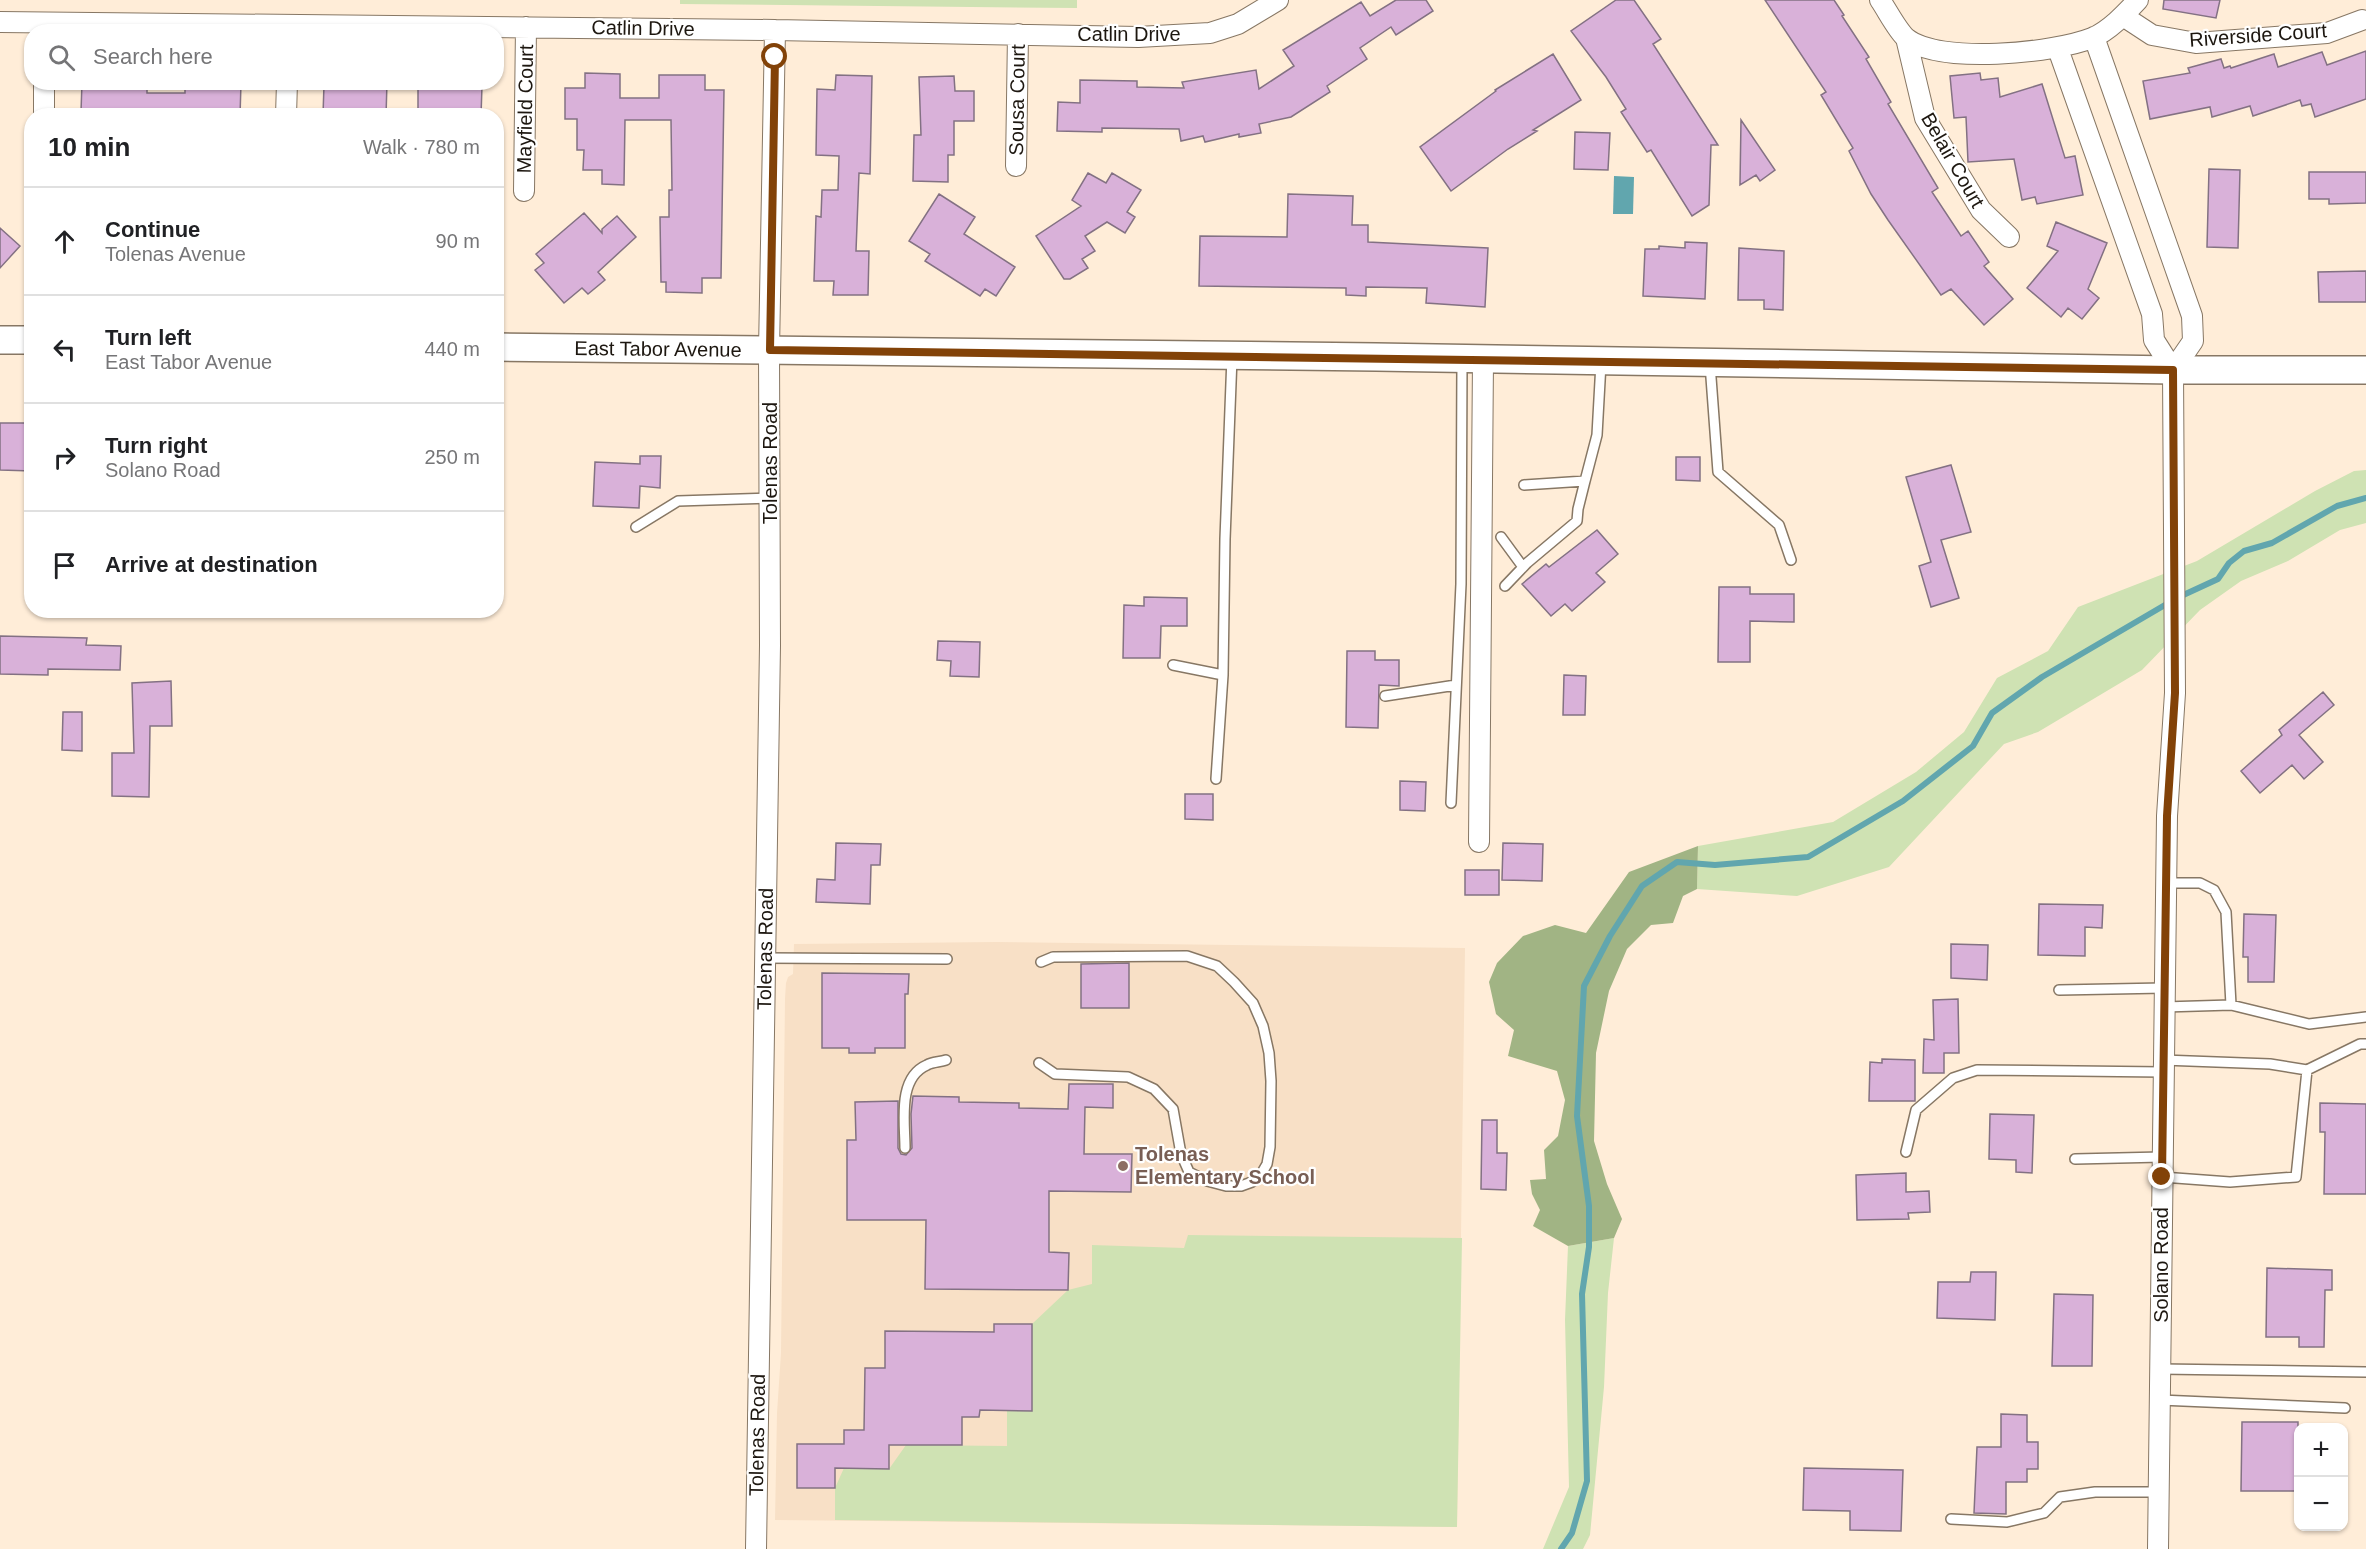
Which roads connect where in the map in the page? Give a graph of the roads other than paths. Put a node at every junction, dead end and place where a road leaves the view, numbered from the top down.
1 (1278, 0) edge
2 (1880, 0) edge
3 (2138, 0) edge
4 (2124, 16) junction
5 (2362, 20) dead end
6 (0, 22) edge
7 (24, 25) edge
8 (504, 27) edge
9 (526, 27) junction
10 (775, 30) junction
11 (1018, 34) junction
12 (2094, 37) junction
13 (1906, 38) junction
14 (2058, 49) junction
15 (44, 90) edge
16 (287, 90) edge
17 (44, 108) edge
18 (286, 108) edge
19 (1016, 166) dead end
20 (524, 190) dead end
21 (2009, 237) dead end
22 (0, 340) edge
23 (24, 340) edge
24 (504, 347) edge
25 (770, 350) junction
26 (1232, 355) junction
27 (1472, 359) junction
28 (1601, 361) junction
29 (1710, 362) junction
30 (2173, 370) junction
31 (2366, 370) edge
32 (1586, 481) junction
33 (1524, 485) dead end
34 (770, 498) junction
35 (636, 527) dead end
36 (1501, 537) dead end
37 (1791, 560) dead end
38 (1523, 567) junction
39 (1505, 586) dead end
40 (1173, 665) dead end
41 (1223, 675) junction
42 (1456, 685) junction
43 (1385, 696) dead end
44 (1216, 779) dead end
45 (1451, 802) dead end
46 (1479, 842) dead end
47 (2166, 884) junction
48 (765, 958) junction
49 (947, 960) dead end
50 (1041, 962) dead end
51 (2059, 990) dead end
52 (2164, 998) junction
53 (2231, 1005) junction
54 (2366, 1017) edge
55 (2366, 1044) edge
56 (946, 1060) dead end
57 (1039, 1063) dead end
58 (2163, 1066) junction
59 (2307, 1070) junction
60 (905, 1148) dead end
61 (1906, 1152) dead end
62 (2162, 1157) junction
63 (2075, 1159) dead end
64 (2162, 1177) junction
65 (2160, 1369) junction
66 (2366, 1372) edge
67 (2160, 1400) junction
68 (2345, 1408) dead end
69 (2159, 1492) junction
70 (1951, 1519) dead end
71 (756, 1549) edge
72 (2158, 1549) edge

1 - 11 street, Catlin Drive
2 - 13 street
3 - 4 street
4 - 5 street, Riverside Court
4 - 12 street
6 - 7 street, Catlin Drive
8 - 9 street, Catlin Drive
9 - 10 street, Catlin Drive
9 - 20 street, Mayfield Court
10 - 11 street, Catlin Drive
10 - 25 street, Tolenas Road
11 - 19 street, Sousa Court
12 - 14 street
12 - 30 street
13 - 14 street
13 - 21 street, Belair Court
14 - 30 street
15 - 17 street
16 - 18 street
22 - 23 main road
24 - 25 main road, East Tabor Avenue
25 - 26 main road, East Tabor Avenue
25 - 34 street, Tolenas Road
26 - 27 main road, East Tabor Avenue
26 - 41 lane
27 - 28 main road, East Tabor Avenue
27 - 42 lane
27 - 46 street
28 - 29 main road, East Tabor Avenue
28 - 32 lane
29 - 30 main road, East Tabor Avenue
29 - 37 lane
30 - 31 main road, East Tabor Avenue
30 - 47 street, Solano Road
32 - 33 lane
32 - 38 lane
34 - 35 lane
34 - 48 street, Tolenas Road
36 - 38 lane
38 - 39 lane
40 - 41 lane
41 - 44 lane
42 - 43 lane
42 - 45 lane
47 - 52 street, Solano Road
47 - 53 lane
48 - 49 lane
48 - 71 street, Tolenas Road
50 - 57 lane
51 - 52 lane
52 - 53 lane
52 - 58 street, Solano Road
53 - 54 lane
55 - 59 lane
56 - 60 lane
58 - 59 lane
58 - 61 lane
58 - 62 street, Solano Road
59 - 64 lane
62 - 63 lane
62 - 64 street, Solano Road
64 - 65 street, Solano Road
65 - 66 lane
65 - 67 street, Solano Road
67 - 68 lane
67 - 69 street, Solano Road
69 - 70 lane
69 - 72 street, Solano Road

